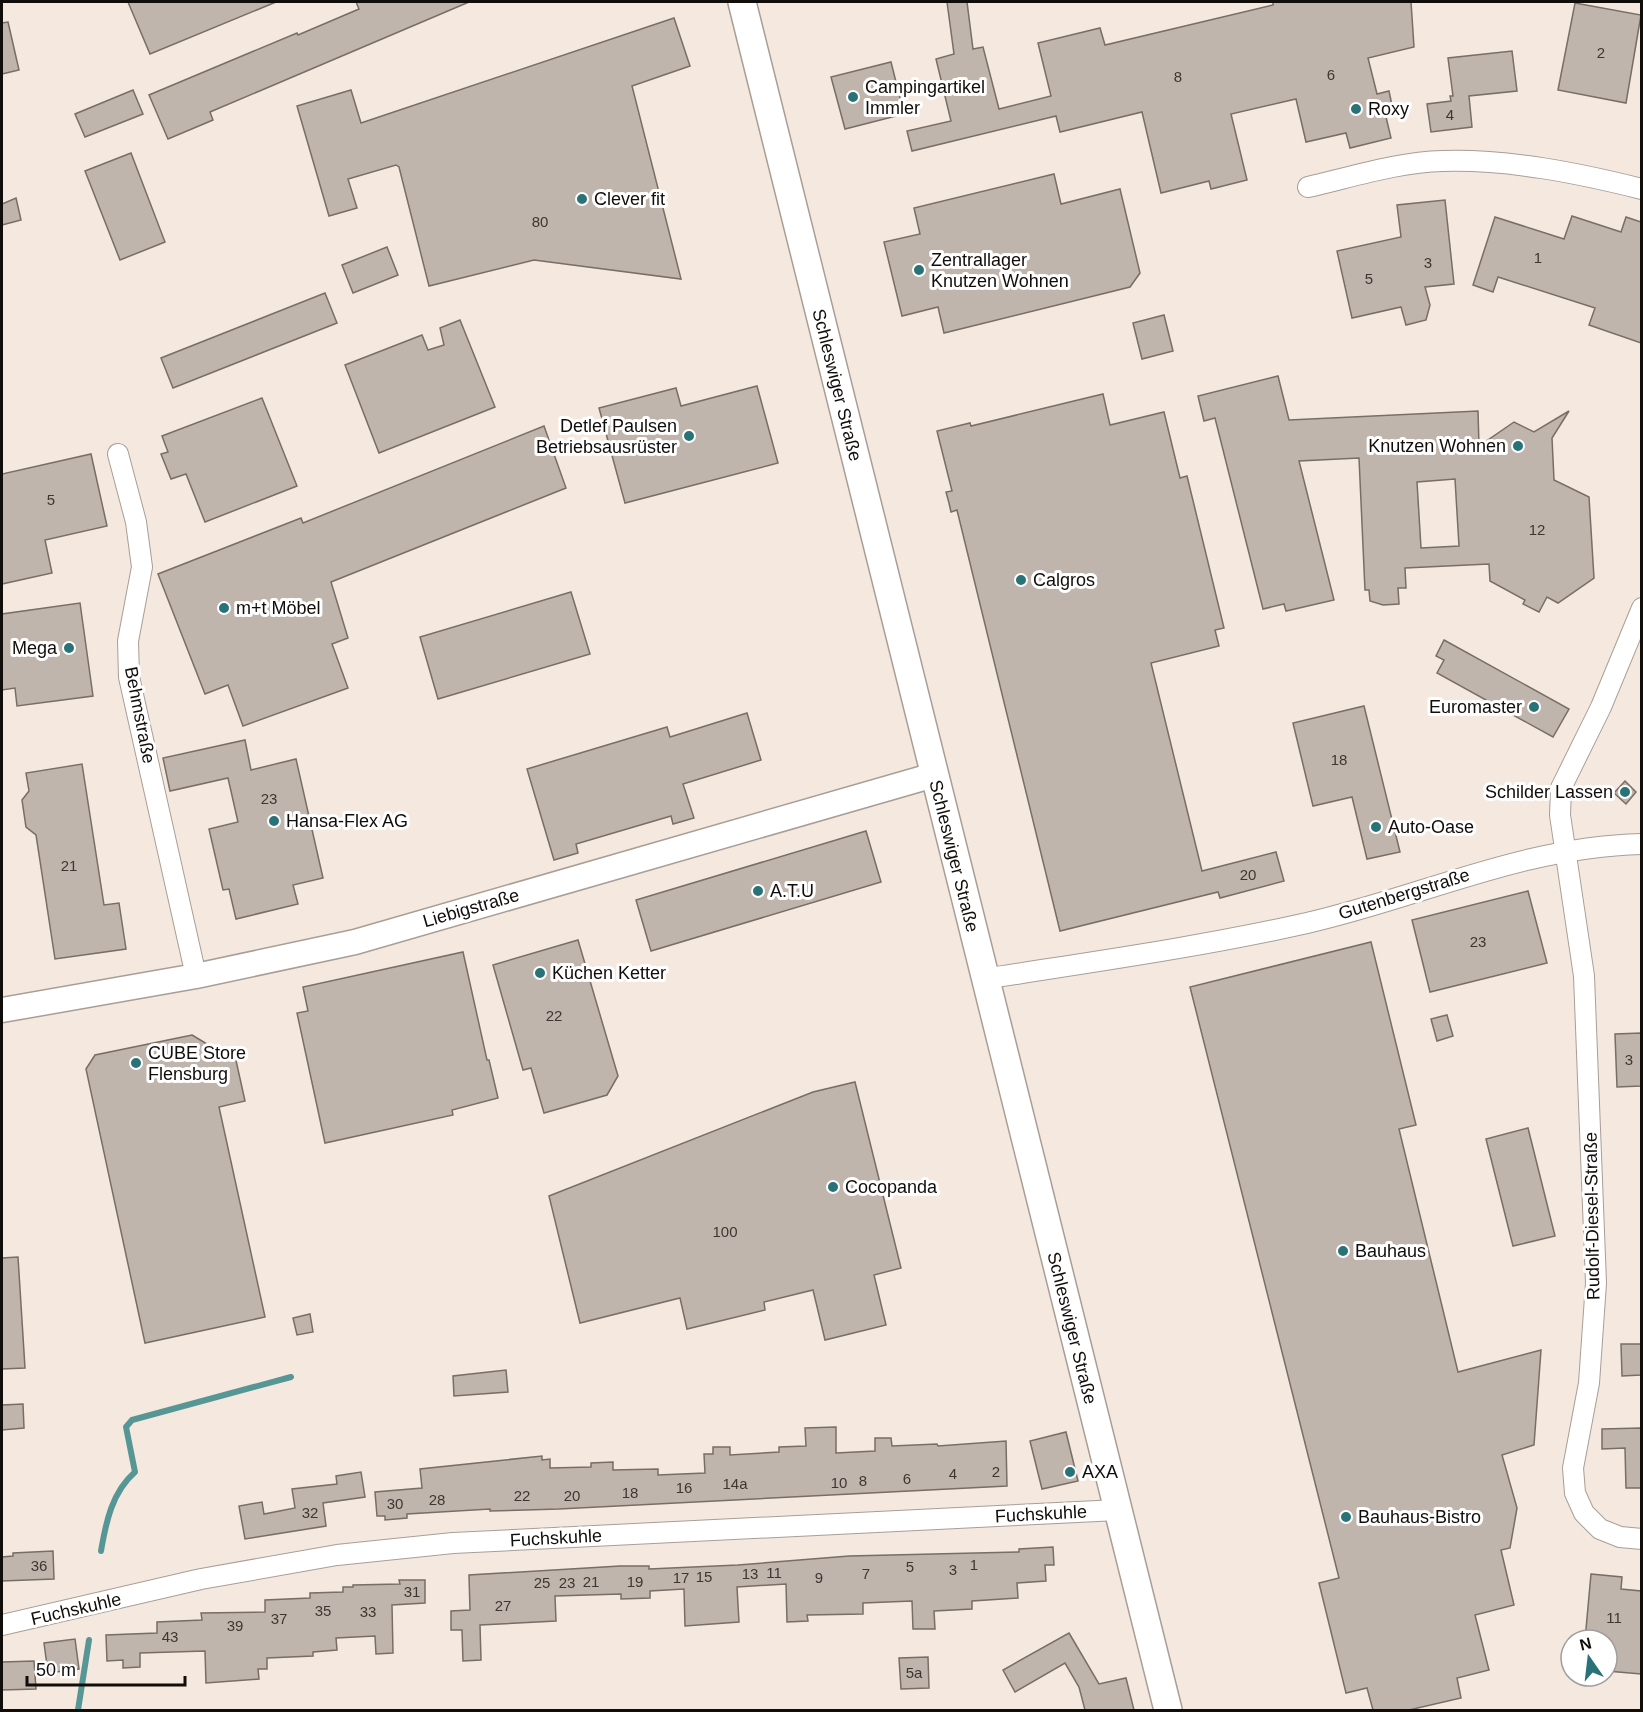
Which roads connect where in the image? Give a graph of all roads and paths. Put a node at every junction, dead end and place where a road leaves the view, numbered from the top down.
1 (742, 2) edge
2 (1308, 188) dead end
3 (1641, 189) edge
4 (118, 454) dead end
5 (1641, 608) edge
6 (934, 775) junction
7 (1641, 844) edge
8 (1565, 850) junction
9 (196, 976) junction
10 (984, 979) junction
11 (2, 1010) edge
12 (1118, 1510) junction
13 (1641, 1539) edge
14 (2, 1625) edge
15 (1168, 1710) edge

1 - 6 main road, Schleswiger Straße
2 - 3 street
4 - 9 street, Behmstraße
5 - 8 street
6 - 9 street, Liebigstraße
6 - 10 main road, Schleswiger Straße
7 - 8 street, Gutenbergstraße
8 - 10 street, Gutenbergstraße
8 - 13 street, Rudolf-Diesel-Straße
9 - 11 street, Liebigstraße
10 - 12 main road, Schleswiger Straße
12 - 14 street, Fuchskuhle
12 - 15 main road, Schleswiger Straße

